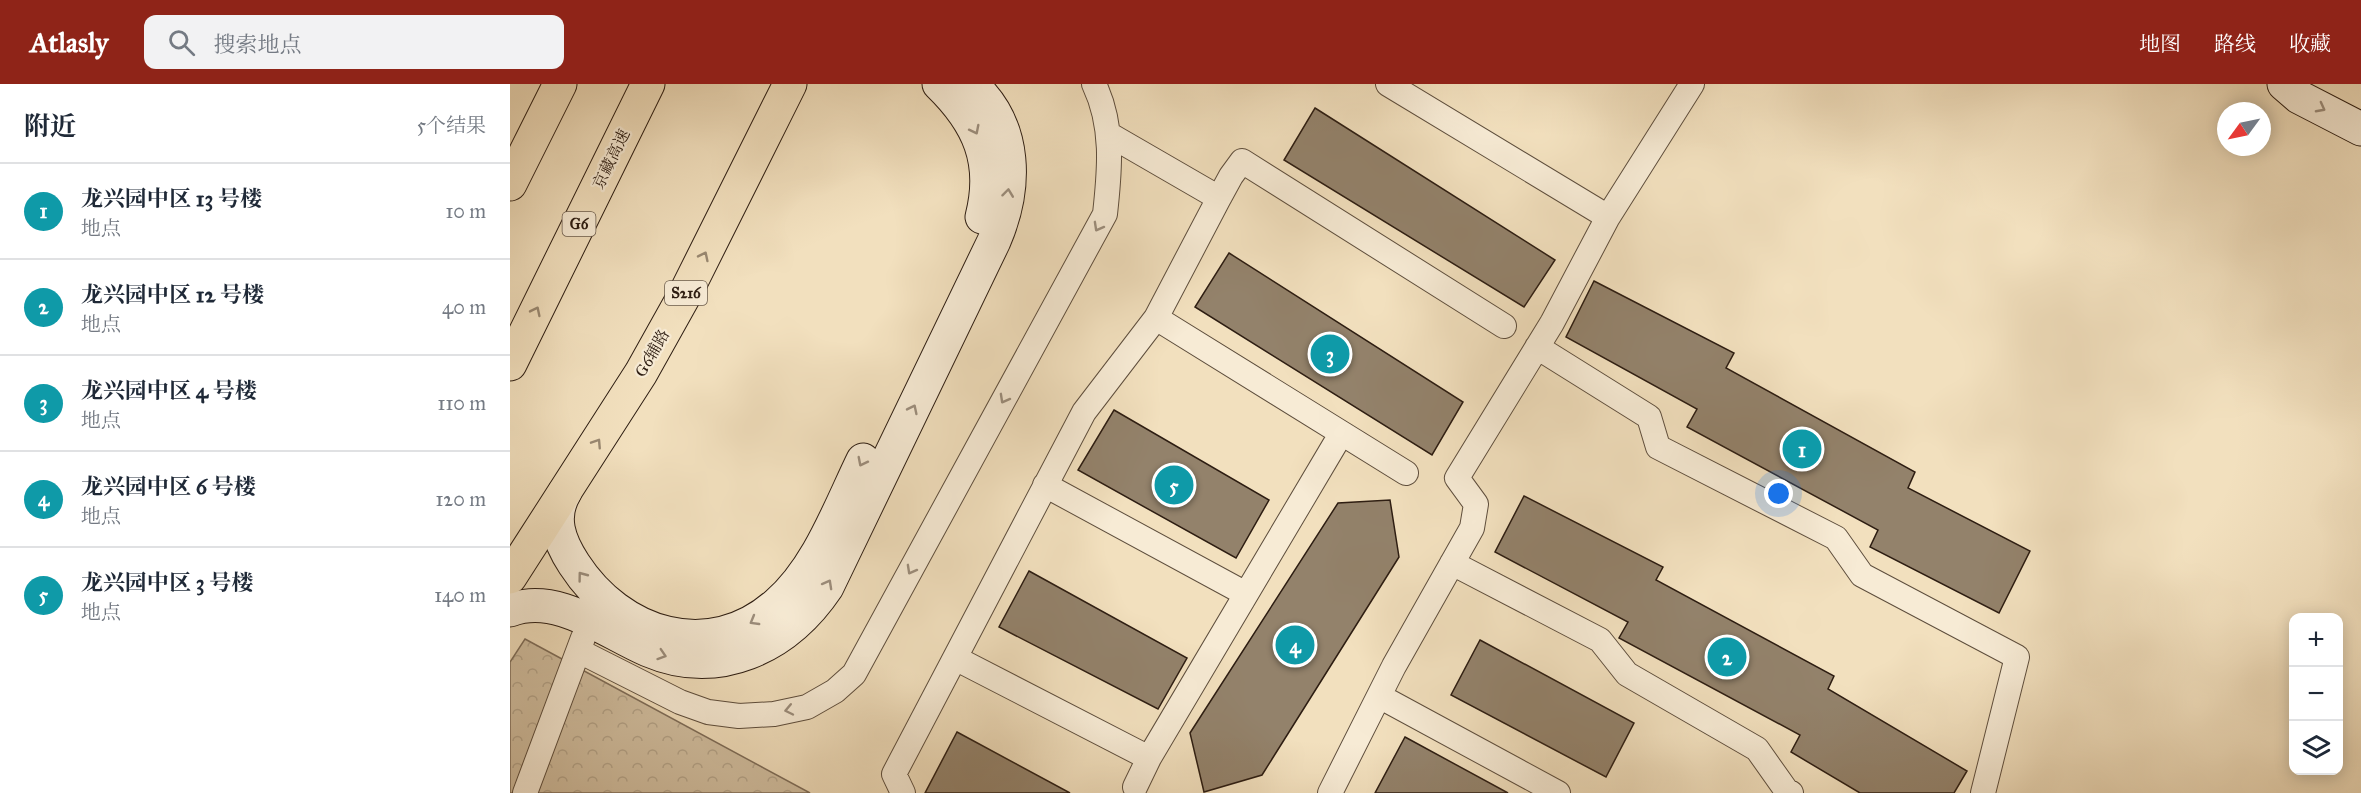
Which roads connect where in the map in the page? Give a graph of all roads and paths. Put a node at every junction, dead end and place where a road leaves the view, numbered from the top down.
1 (560, 84) edge
2 (648, 84) edge
3 (790, 84) edge
4 (939, 84) edge
5 (971, 84) edge
6 (1388, 84) edge
7 (1692, 84) edge
8 (2284, 84) edge
9 (1098, 87) edge
10 (2361, 129) edge
11 (1110, 135) junction
12 (607, 167) dead end
13 (510, 184) edge
14 (1219, 198) junction
15 (1608, 217) junction
16 (1156, 318) junction
17 (1504, 326) dead end
18 (1537, 347) junction
19 (510, 364) edge
20 (1341, 434) junction
21 (1406, 473) dead end
22 (1046, 485) junction
23 (565, 492) junction
24 (1452, 563) junction
25 (510, 577) edge
26 (1246, 594) junction
27 (510, 610) edge
28 (588, 621) junction
29 (579, 651) junction
30 (955, 658) junction
31 (1379, 696) junction
32 (1149, 758) junction
33 (1135, 787) dead end
34 (525, 793) edge
35 (903, 793) edge
36 (1330, 793) edge
37 (1558, 793) edge
38 (1791, 793) edge
39 (1983, 793) edge

1 - 13 main road
2 - 12 main road, 京藏高速 / G6
19 -> 2 main road, 京藏高速 / G6
23 -> 3 main road, G6辅路 / S216
4 -> 23 main road
28 -> 5 main road
6 - 15 street
7 - 15 street
8 -> 10 main road
9 - 11 street
11 - 14 street
11 -> 29 street
14 - 16 street
14 - 17 street
15 - 18 street
16 - 20 street
16 - 22 street
18 - 24 street
18 - 39 street
20 - 21 street
20 - 26 street
22 - 26 street
22 - 30 street
23 - 25 main road, G6辅路 / S216
24 - 31 street
24 - 38 street
26 - 32 street
27 - 28 main road
28 - 29 street
29 - 34 street
30 - 32 street
30 - 35 street
31 - 36 street
31 - 37 street
32 - 33 street

